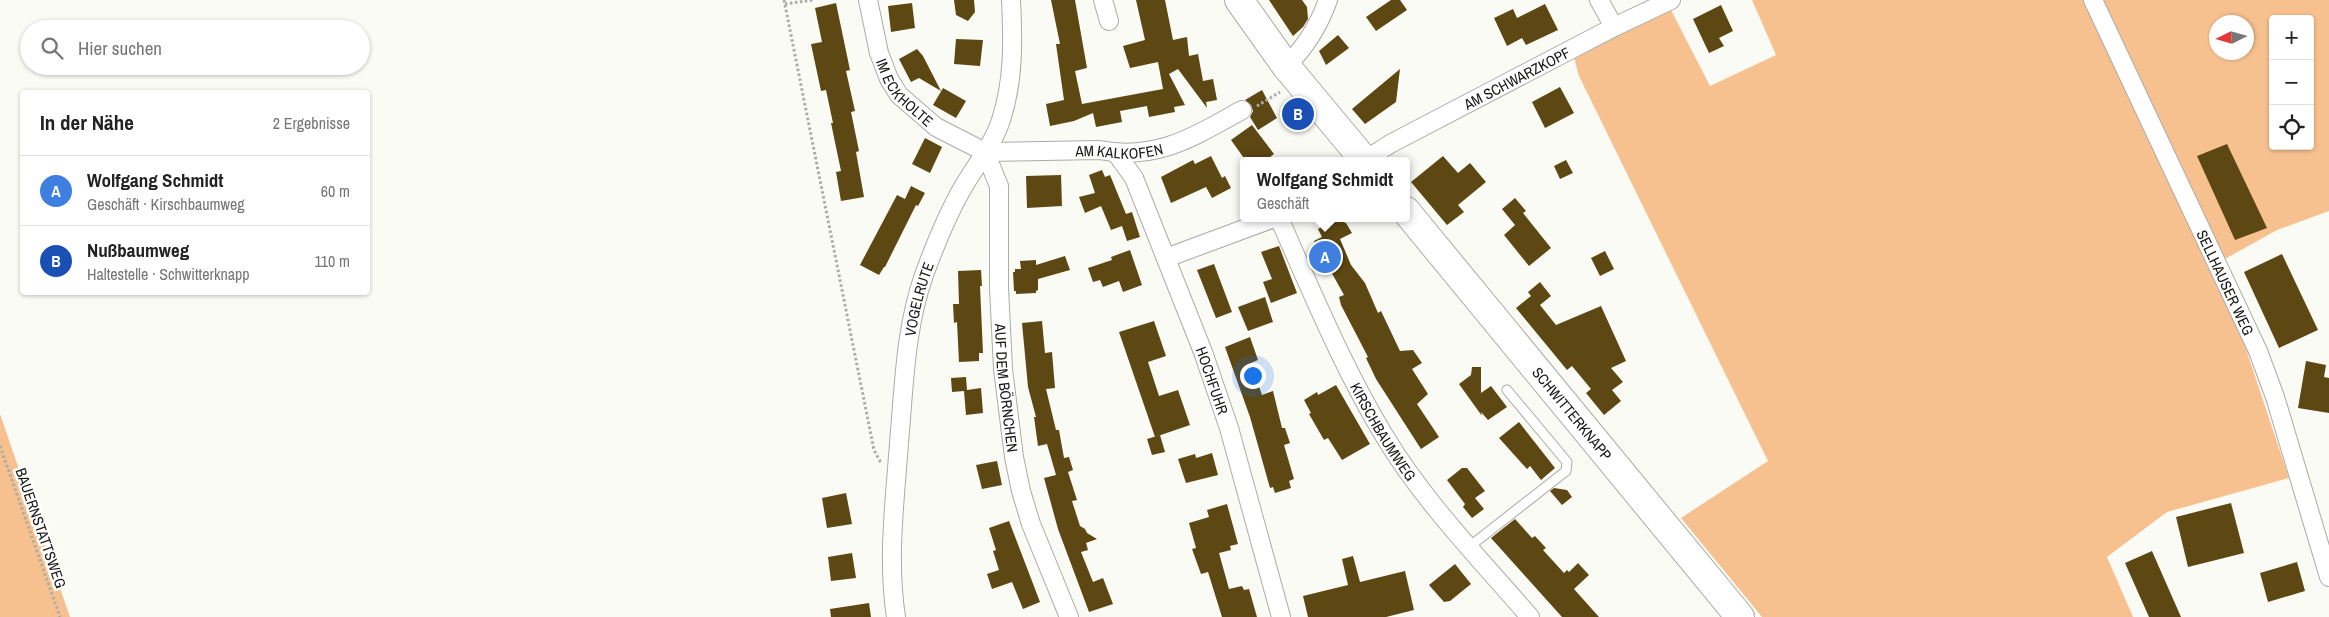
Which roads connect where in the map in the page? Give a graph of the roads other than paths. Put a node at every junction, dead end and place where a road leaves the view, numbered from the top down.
1 (868, 0) edge
2 (1011, 0) edge
3 (1103, 0) edge
4 (1239, 0) edge
5 (1328, 0) edge
6 (1599, 0) edge
7 (1671, 0) edge
8 (2093, 0) edge
9 (1109, 21) dead end
10 (1614, 27) junction
11 (1286, 66) junction
12 (1242, 110) road end
13 (985, 152) junction
14 (1116, 153) junction
15 (1362, 157) edge
16 (1371, 157) edge
17 (1410, 216) edge
18 (1263, 222) edge
19 (1281, 222) edge
20 (1166, 258) junction
21 (1507, 390) dead end
22 (1469, 547) junction
23 (2329, 577) edge
24 (896, 617) edge
25 (1069, 617) edge
26 (1281, 617) edge
27 (1530, 617) edge
28 (1740, 617) edge

1 - 13 street, IM ECKHOLTE
2 - 13 street, VOGELRUTE
3 - 9 street
4 - 11 main road
5 - 11 street
6 - 10 street
7 - 10 street, AM SCHWARZKOPF
8 - 23 street, SELLHAUSER WEG
10 - 16 street, AM SCHWARZKOPF
11 - 15 main road
12 - 14 street, AM KALKOFEN
13 - 14 street, AM KALKOFEN
13 - 24 street, VOGELRUTE
13 - 25 street, AUF DEM BÖRNCHEN
14 - 20 street, HOCHFUHR
17 - 28 main road, SCHWITTERKNAPP
18 - 20 street
19 - 22 street, KIRSCHBAUMWEG
20 - 26 street, HOCHFUHR
21 - 22 lane
22 - 27 street, KIRSCHBAUMWEG

